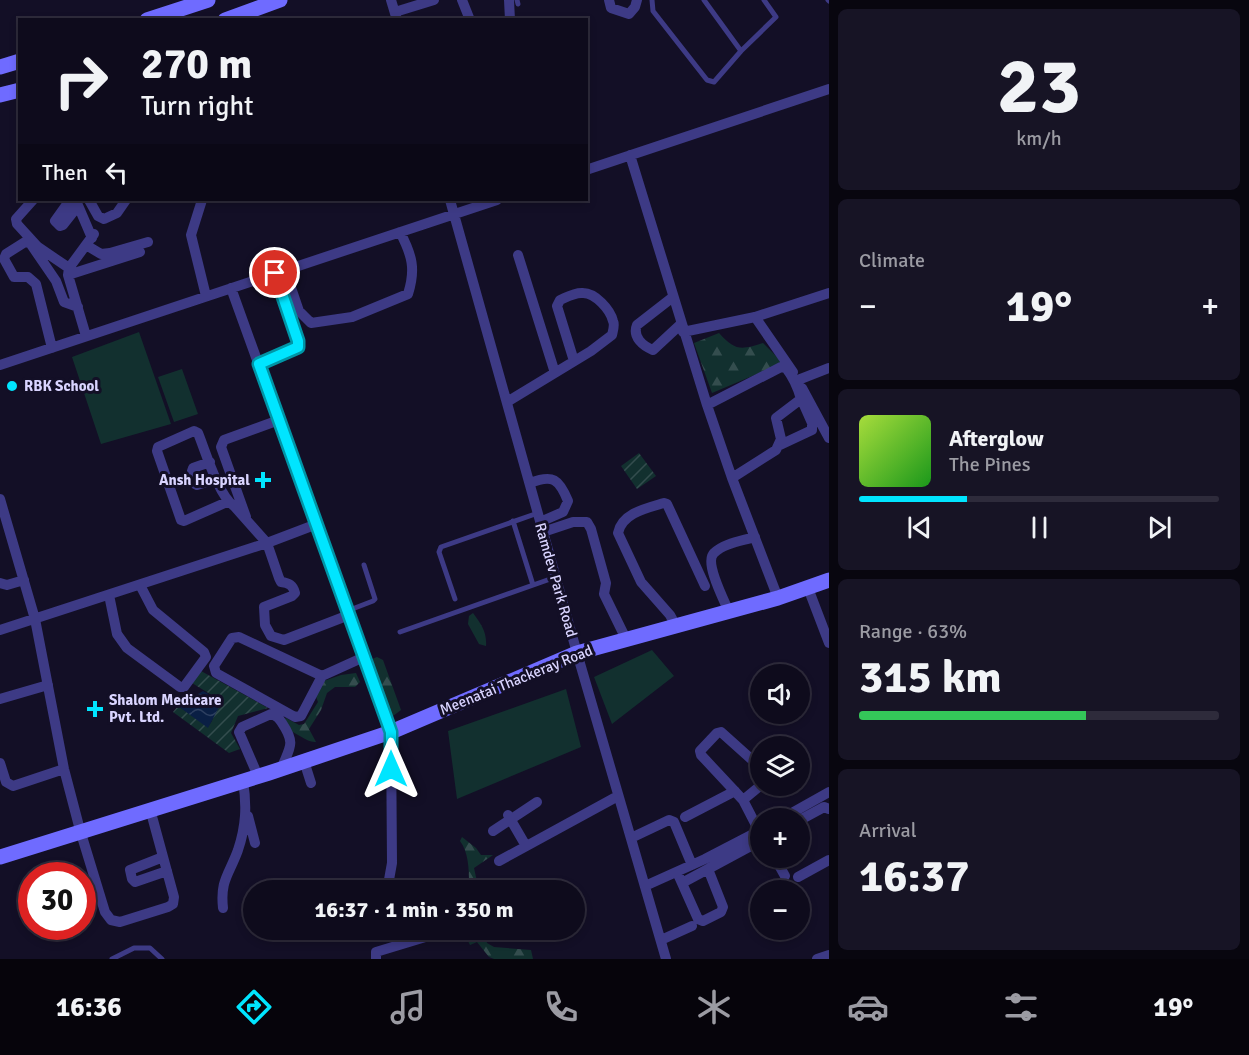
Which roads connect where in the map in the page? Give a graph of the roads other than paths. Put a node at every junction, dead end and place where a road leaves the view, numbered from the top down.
1 (208, 0) edge
2 (280, 0) edge
3 (392, 0) edge
4 (434, 0) edge
5 (462, 0) edge
6 (609, 0) edge
7 (637, 0) edge
8 (652, 0) edge
9 (704, 0) edge
10 (764, 0) edge
11 (514, 1) edge
12 (263, 13) edge
13 (396, 16) edge
14 (153, 18) edge
15 (236, 18) edge
16 (469, 18) edge
17 (510, 18) edge
18 (741, 51) junction
19 (18, 62) edge
20 (0, 67) edge
21 (829, 89) edge
22 (18, 91) edge
23 (0, 96) edge
24 (630, 155) junction
25 (588, 169) edge
26 (32, 201) edge
27 (90, 201) edge
28 (125, 201) edge
29 (202, 201) edge
30 (450, 201) edge
31 (494, 201) edge
32 (75, 202) edge
33 (455, 213) junction
34 (400, 232) junction
35 (91, 239) junction
36 (148, 242) dead end
37 (140, 252) dead end
38 (519, 255) dead end
39 (69, 271) junction
40 (280, 272) junction
41 (231, 288) junction
42 (829, 292) edge
43 (206, 296) junction
44 (673, 297) junction
45 (78, 307) junction
46 (755, 317) junction
47 (682, 328) junction
48 (86, 336) junction
49 (52, 348) junction
50 (574, 361) junction
51 (259, 364) junction
52 (0, 365) edge
53 (829, 368) edge
54 (555, 373) junction
55 (798, 380) junction
56 (801, 399) junction
57 (507, 402) junction
58 (708, 405) junction
59 (279, 420) junction
60 (829, 438) edge
61 (780, 445) junction
62 (210, 462) junction
63 (732, 478) junction
64 (216, 479) junction
65 (530, 483) junction
66 (227, 502) junction
67 (1, 505) edge
68 (247, 520) junction
69 (513, 521) junction
70 (540, 522) junction
71 (316, 524) junction
72 (755, 537) junction
73 (267, 543) junction
74 (364, 565) dead end
75 (556, 577) junction
76 (24, 580) junction
77 (829, 580) edge
78 (0, 583) edge
79 (140, 585) junction
80 (533, 585) junction
81 (705, 586) dead end
82 (808, 588) junction
83 (109, 595) junction
84 (778, 598) junction
85 (455, 599) dead end
86 (719, 610) junction
87 (348, 613) junction
88 (35, 619) junction
89 (676, 626) junction
90 (0, 630) edge
91 (400, 632) dead end
92 (626, 639) junction
93 (829, 643) edge
94 (577, 652) junction
95 (364, 657) junction
96 (322, 676) junction
97 (48, 685) junction
98 (0, 699) edge
99 (391, 732) junction
100 (750, 758) edge
101 (304, 761) junction
102 (0, 763) edge
103 (64, 769) junction
104 (281, 769) junction
105 (251, 779) junction
106 (311, 783) dead end
107 (735, 791) junction
108 (829, 792) edge
109 (750, 794) edge
110 (618, 796) junction
111 (743, 800) junction
112 (537, 802) dead end
113 (800, 808) edge
114 (150, 809) junction
115 (246, 809) junction
116 (829, 809) edge
117 (750, 814) edge
118 (810, 815) edge
119 (685, 816) dead end
120 (509, 817) junction
121 (80, 831) junction
122 (493, 831) dead end
123 (631, 838) junction
124 (750, 840) edge
125 (255, 843) dead end
126 (526, 846) junction
127 (0, 857) edge
128 (163, 857) junction
129 (829, 860) edge
130 (498, 861) dead end
131 (702, 866) junction
132 (781, 868) edge
133 (167, 871) junction
134 (677, 872) junction
135 (785, 876) dead end
136 (798, 877) dead end
137 (389, 880) edge
138 (682, 883) junction
139 (645, 886) junction
140 (223, 908) dead end
141 (692, 926) dead end
142 (416, 940) edge
143 (661, 940) junction
144 (829, 955) edge
145 (112, 959) edge
146 (162, 959) edge
147 (376, 959) edge
148 (666, 959) edge
149 (817, 959) edge

1 - 14 street
2 - 12 street
3 - 13 street
4 - 13 street
5 - 16 street
6 - 7 street
8 - 18 lane
9 - 18 lane
10 - 18 lane
11 - 17 street
12 - 15 street
19 - 20 street
21 - 24 street
22 - 23 street
24 - 25 street
24 - 44 street
26 - 39 street
27 - 28 street
29 - 43 street
30 - 33 street, Ramdev Park Road
31 - 33 street
32 - 35 street
33 - 34 street
33 - 57 street, Ramdev Park Road
34 - 40 street
34 - 40 street
35 - 36 street
35 - 39 street
37 - 39 street
38 - 54 street
39 - 45 street
40 - 41 street
40 - 51 street
41 - 43 street
41 - 51 street
42 - 46 street
43 - 48 street
44 - 47 street
44 - 47 street
45 - 48 street
45 - 49 street
46 - 47 street
46 - 55 street
47 - 58 street
48 - 49 street
49 - 52 street
50 - 50 street
50 - 54 street
51 - 59 street
53 - 55 street
54 - 57 street
55 - 60 street
56 - 58 street
56 - 61 street
56 - 61 street
57 - 65 street, Ramdev Park Road
58 - 63 street
59 - 68 street
59 - 71 street
61 - 63 street
62 - 64 street
62 - 64 street
62 - 66 street
63 - 72 street
64 - 66 street
65 - 70 street, Ramdev Park Road
65 - 70 street
66 - 68 street
67 - 76 street
68 - 73 street
69 - 70 lane
69 - 80 lane
69 - 85 lane
70 - 75 street, Ramdev Park Road
70 - 92 street
71 - 73 street
71 - 87 street
72 - 84 street
72 - 86 street
73 - 79 street
73 - 87 street
74 - 87 lane
75 - 80 lane
75 - 94 street, Ramdev Park Road
76 - 78 street
76 - 88 street
77 - 82 street, Meenatai Thackeray Road
79 - 83 street
79 - 83 street
80 - 91 lane
81 - 89 street
82 - 84 street, Meenatai Thackeray Road
82 - 93 street
83 - 88 street
84 - 86 street, Meenatai Thackeray Road
86 - 89 street, Meenatai Thackeray Road
87 - 95 street
88 - 90 street
88 - 97 street
89 - 92 street, Meenatai Thackeray Road
92 - 94 street, Meenatai Thackeray Road
94 - 99 street, Meenatai Thackeray Road
94 - 110 street, Ramdev Park Road
95 - 96 street
95 - 99 street
96 - 96 street
97 - 98 street
97 - 103 street
99 - 101 street, Meenatai Thackeray Road
99 - 137 street
100 - 107 street
101 - 104 street, Meenatai Thackeray Road
101 - 106 street
102 - 103 street
103 - 121 street
104 - 105 street, Meenatai Thackeray Road
104 - 105 street
105 - 114 street, Meenatai Thackeray Road
105 - 115 street
107 - 111 street
107 - 119 street
108 - 113 street
109 - 111 street
110 - 123 street, Ramdev Park Road
110 - 126 street
111 - 117 street
112 - 120 street
114 - 121 street, Meenatai Thackeray Road
114 - 128 street
115 - 125 street
115 - 140 street
116 - 118 street
120 - 122 street
120 - 126 street
121 - 127 street, Meenatai Thackeray Road
121 - 133 street
123 - 131 street
123 - 139 street, Ramdev Park Road
124 - 131 street
126 - 130 street
128 - 133 street
128 - 133 street
129 - 136 street
131 - 134 street
131 - 138 street
131 - 138 street
132 - 135 street
134 - 138 street
134 - 139 street
139 - 143 street, Ramdev Park Road
141 - 143 street
142 - 147 street
143 - 148 street, Ramdev Park Road
144 - 149 street
145 - 146 lane

